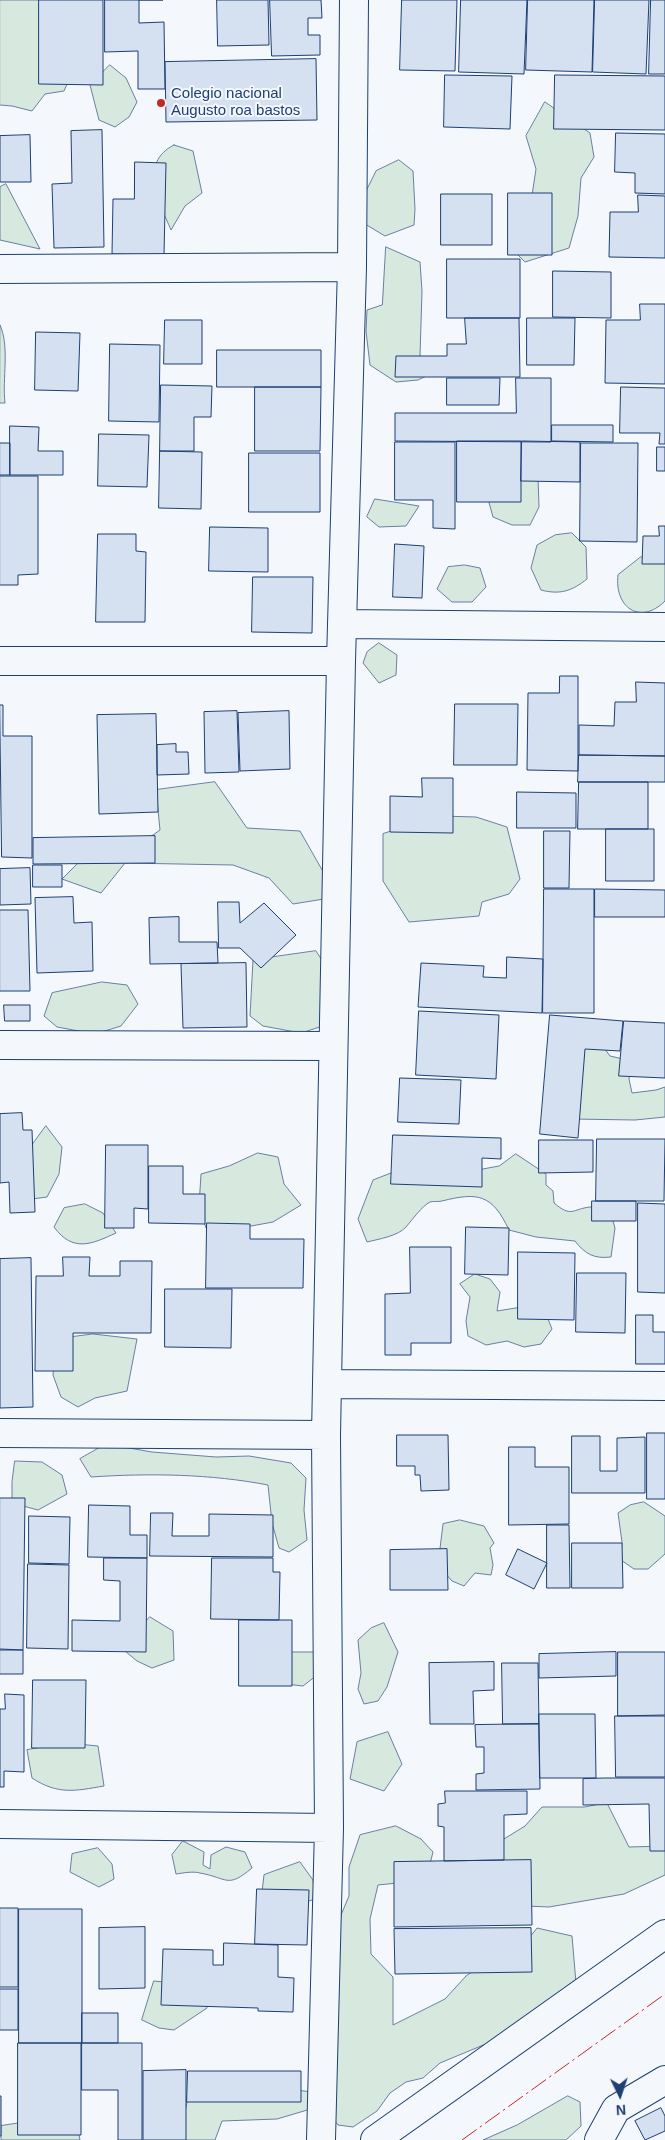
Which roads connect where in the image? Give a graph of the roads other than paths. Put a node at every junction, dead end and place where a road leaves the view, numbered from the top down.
1 (354, 0) edge
2 (352, 267) junction
3 (0, 268) edge
4 (342, 624) junction
5 (665, 627) edge
6 (0, 661) edge
7 (341, 662) junction
8 (0, 1045) edge
9 (333, 1046) junction
10 (328, 1384) junction
11 (665, 1386) edge
12 (0, 1433) edge
13 (326, 1435) junction
14 (0, 1824) edge
15 (329, 1828) junction
16 (665, 1934) edge
17 (665, 2080) edge
18 (321, 2140) edge
19 (375, 2140) edge
20 (600, 2140) edge

1 - 2 street
2 - 3 street
2 - 4 street
4 - 5 street
4 - 7 street
6 - 7 street
7 - 9 street
8 - 9 street
9 - 10 street
10 - 11 street
10 - 13 street
12 - 13 street
13 - 15 street
14 - 15 street
15 - 18 street
16 - 19 street
17 - 20 street

